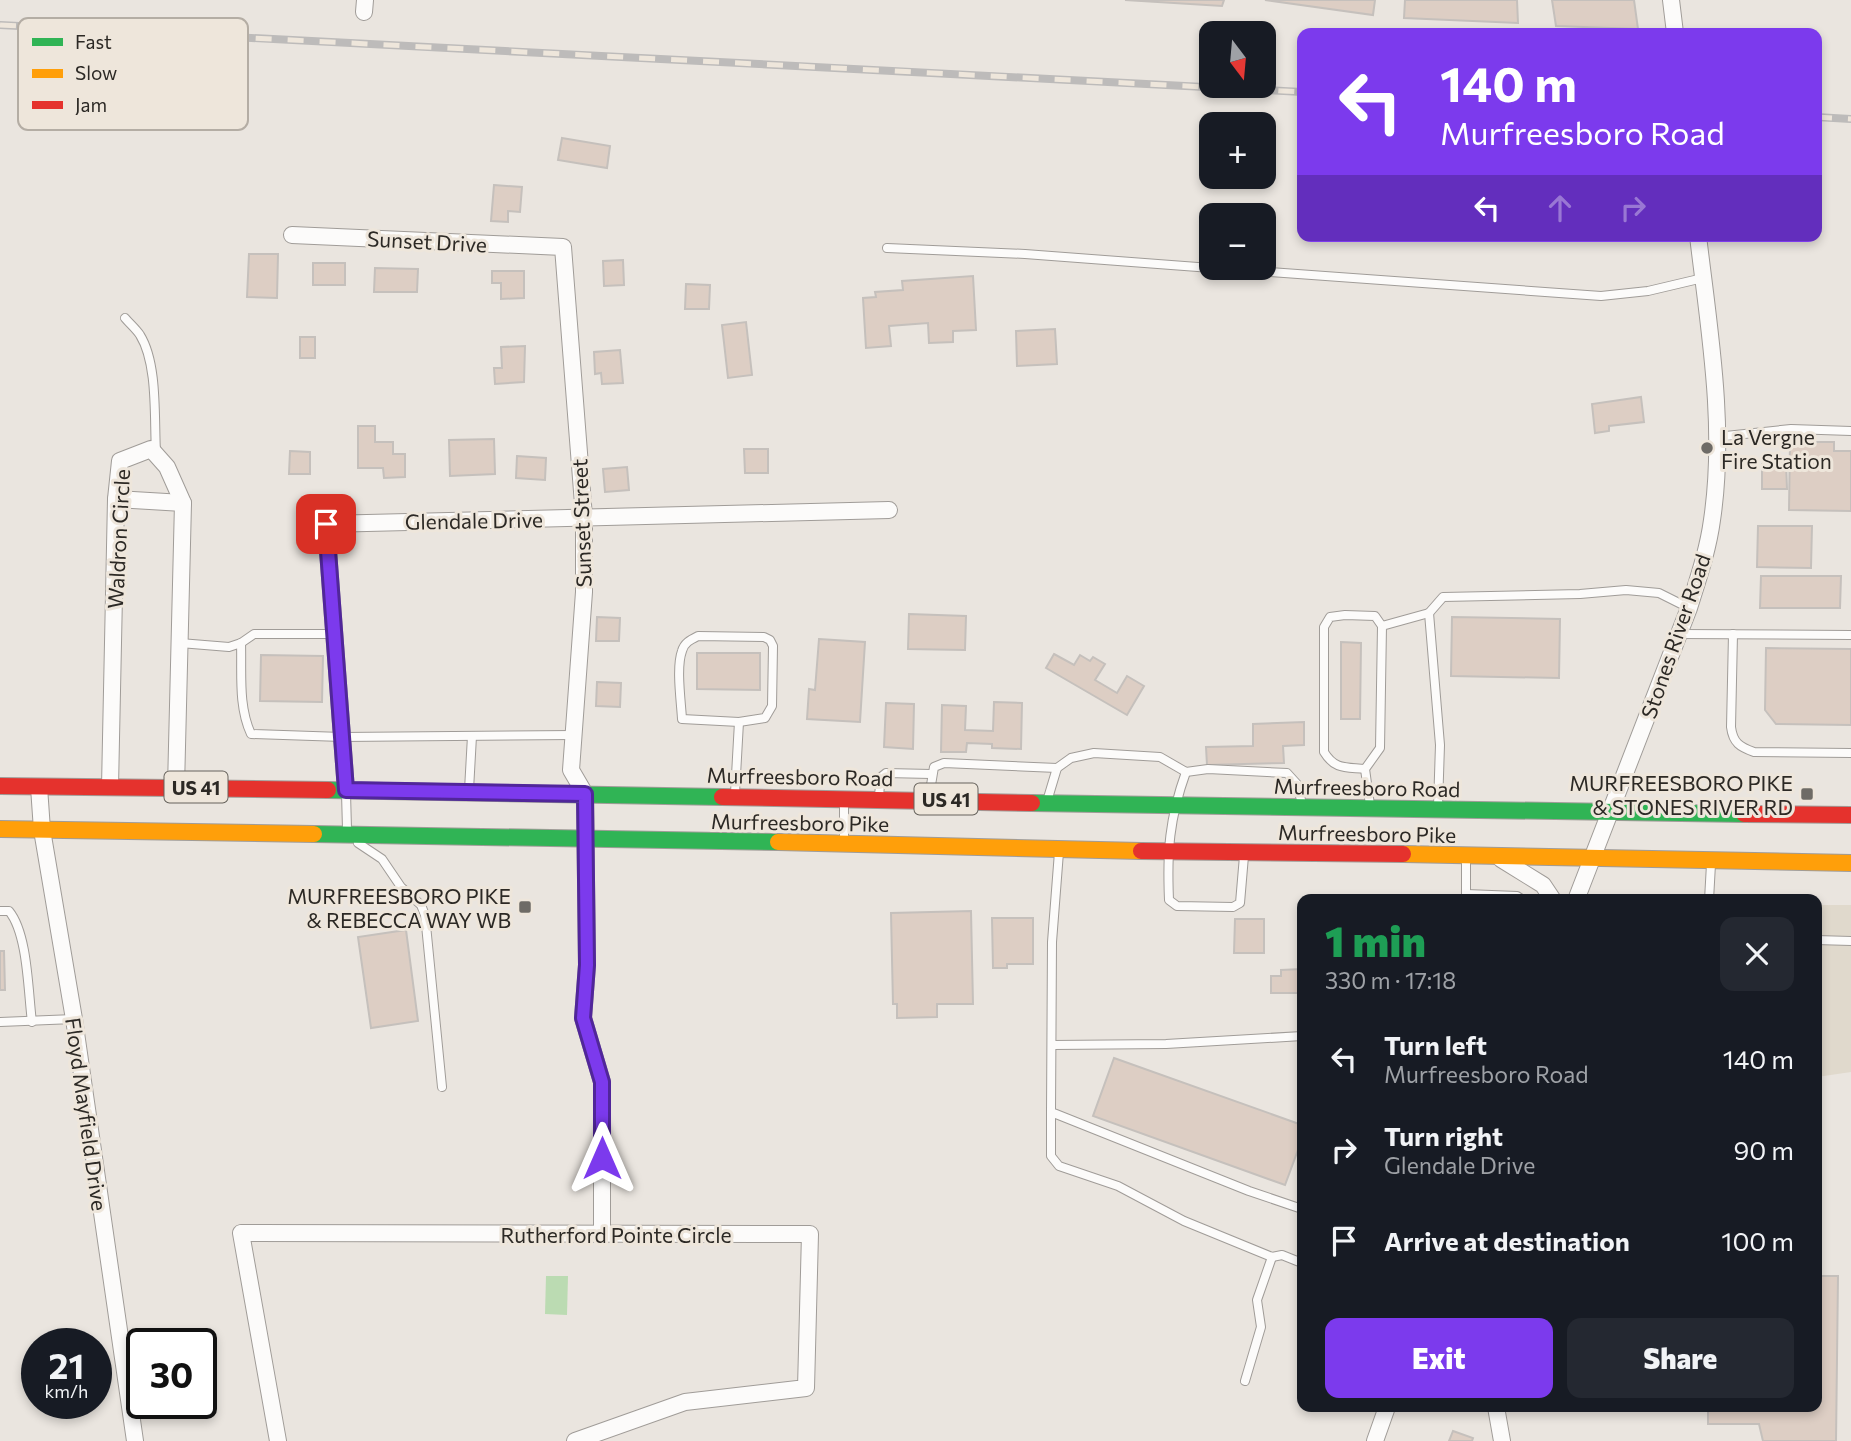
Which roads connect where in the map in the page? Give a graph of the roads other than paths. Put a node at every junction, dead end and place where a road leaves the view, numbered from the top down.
1 (1671, 0) edge
2 (1674, 28) edge
3 (292, 235) dead end
4 (1699, 242) edge
5 (563, 247) joint
6 (887, 248) dead end
7 (1199, 267) edge
8 (1276, 273) edge
9 (1703, 278) junction
10 (125, 318) dead end
11 (1851, 431) edge
12 (1716, 437) junction
13 (156, 454) junction
14 (116, 499) junction
15 (183, 503) junction
16 (889, 510) dead end
17 (584, 517) junction
18 (1689, 608) junction
19 (1429, 613) junction
20 (1381, 626) junction
21 (334, 634) junction
22 (1679, 634) junction
23 (1733, 634) junction
24 (1851, 635) edge
25 (180, 643) junction
26 (241, 643) junction
27 (738, 722) junction
28 (472, 736) junction
29 (574, 736) junction
30 (342, 737) junction
31 (1851, 753) edge
32 (1057, 768) junction
33 (1365, 769) junction
34 (1186, 772) junction
35 (931, 774) junction
36 (0, 786) edge
37 (39, 787) junction
38 (110, 787) junction
39 (176, 787) junction
40 (346, 790) junction
41 (469, 793) junction
42 (585, 794) junction
43 (735, 796) junction
44 (844, 797) junction
45 (878, 798) junction
46 (929, 799) junction
47 (1047, 801) junction
48 (1175, 804) junction
49 (1303, 806) junction
50 (1371, 808) junction
51 (1438, 809) junction
52 (1609, 813) junction
53 (1851, 815) edge
54 (0, 830) edge
55 (42, 830) junction
56 (347, 835) junction
57 (586, 839) junction
58 (844, 843) junction
59 (1059, 849) junction
60 (1167, 852) junction
61 (1244, 853) junction
62 (1466, 855) junction
63 (1496, 856) junction
64 (1591, 859) junction
65 (1712, 861) junction
66 (1851, 863) edge
67 (1466, 894) edge
68 (1549, 894) edge
69 (1578, 894) edge
70 (1709, 894) edge
71 (0, 911) edge
72 (1822, 940) edge
73 (1851, 941) edge
74 (74, 1019) junction
75 (0, 1022) edge
76 (32, 1022) junction
77 (1297, 1037) edge
78 (1053, 1045) junction
79 (442, 1087) dead end
80 (1051, 1112) junction
81 (1297, 1207) edge
82 (602, 1234) junction
83 (1272, 1257) junction
84 (1297, 1261) edge
85 (1245, 1381) dead end
86 (1385, 1412) edge
87 (1497, 1412) edge
88 (135, 1441) edge
89 (278, 1441) edge
90 (575, 1441) edge
91 (1375, 1441) edge
92 (1502, 1441) edge

1 - 2 street
3 - 5 street, Sunset Drive
4 - 9 street, Stones River Road
5 - 17 street, Sunset Street
6 - 7 lane
8 - 9 lane
9 - 12 street, Stones River Road
10 - 13 lane
11 - 12 lane
12 - 18 street, Stones River Road
13 - 14 street, Waldron Circle
13 - 15 street, Waldron Circle
14 - 15 street
14 - 38 street, Waldron Circle
15 - 25 street, Waldron Circle
16 - 17 street, Glendale Drive
17 - 21 street, Glendale Drive
17 - 29 street, Sunset Street
18 - 19 lane
18 - 22 street, Stones River Road
19 - 20 lane
19 - 51 lane
20 - 33 lane
20 - 33 lane
21 - 26 lane
21 - 30 street, Glendale Drive
22 - 23 lane
22 - 52 street, Stones River Road
23 - 24 lane
23 - 31 lane
25 - 26 lane
25 - 39 street, Waldron Circle
26 - 30 lane
27 - 27 lane
27 - 43 lane
28 - 29 lane
28 - 30 lane
28 - 41 lane
29 - 42 street, Sunset Street
30 - 40 street, Glendale Drive
32 - 34 lane
32 - 35 lane
32 - 47 lane
33 - 50 lane
34 - 48 lane
34 - 49 lane
35 - 45 lane
35 - 46 lane
36 - 37 main road, Murfreesboro Road / US 41
37 - 38 main road, Murfreesboro Road / US 41
37 - 55 street, Floyd Mayfield Drive
38 - 39 main road, Murfreesboro Road / US 41
39 - 40 main road, Murfreesboro Road / US 41
40 - 41 main road, Murfreesboro Road / US 41
40 - 56 lane
41 - 42 main road, Murfreesboro Road / US 41
42 - 43 main road, Murfreesboro Road / US 41
42 - 57 street
43 - 44 main road, Murfreesboro Road / US 41
44 - 45 main road, Murfreesboro Road / US 41
44 - 58 lane
45 - 46 main road, Murfreesboro Road / US 41
46 - 47 main road, Murfreesboro Road / US 41
47 - 48 main road, Murfreesboro Road / US 41
48 - 49 main road, Murfreesboro Road / US 41
48 - 60 lane
49 - 50 main road, Murfreesboro Road / US 41
50 - 51 main road, Murfreesboro Road / US 41
51 - 52 main road, Murfreesboro Road / US 41
52 - 53 main road, Murfreesboro Road
52 - 64 street, Stones River Road
54 - 55 main road, Murfreesboro Pike
55 - 56 main road, Murfreesboro Pike
55 - 74 street, Floyd Mayfield Drive
56 - 57 main road, Murfreesboro Pike
56 - 79 lane
57 - 58 main road, Murfreesboro Pike
57 - 82 street
58 - 59 main road, Murfreesboro Pike
59 - 60 main road, Murfreesboro Pike
59 - 78 lane
60 - 61 main road, Murfreesboro Pike
60 - 61 lane
61 - 62 main road, Murfreesboro Pike
62 - 63 main road, Murfreesboro Pike
62 - 67 lane
63 - 64 main road, Murfreesboro Pike
63 - 68 street
64 - 65 main road, Murfreesboro Pike
64 - 69 street, Stones River Road
65 - 66 main road, Murfreesboro Pike
65 - 70 lane
71 - 76 lane
72 - 73 lane
74 - 76 lane
74 - 88 street, Floyd Mayfield Drive
75 - 76 lane
77 - 78 lane
78 - 80 lane
80 - 81 lane
80 - 83 lane
82 - 89 street, Rutherford Pointe Circle
82 - 90 street, Rutherford Pointe Circle
83 - 84 lane
83 - 85 lane
86 - 91 street
87 - 92 street

